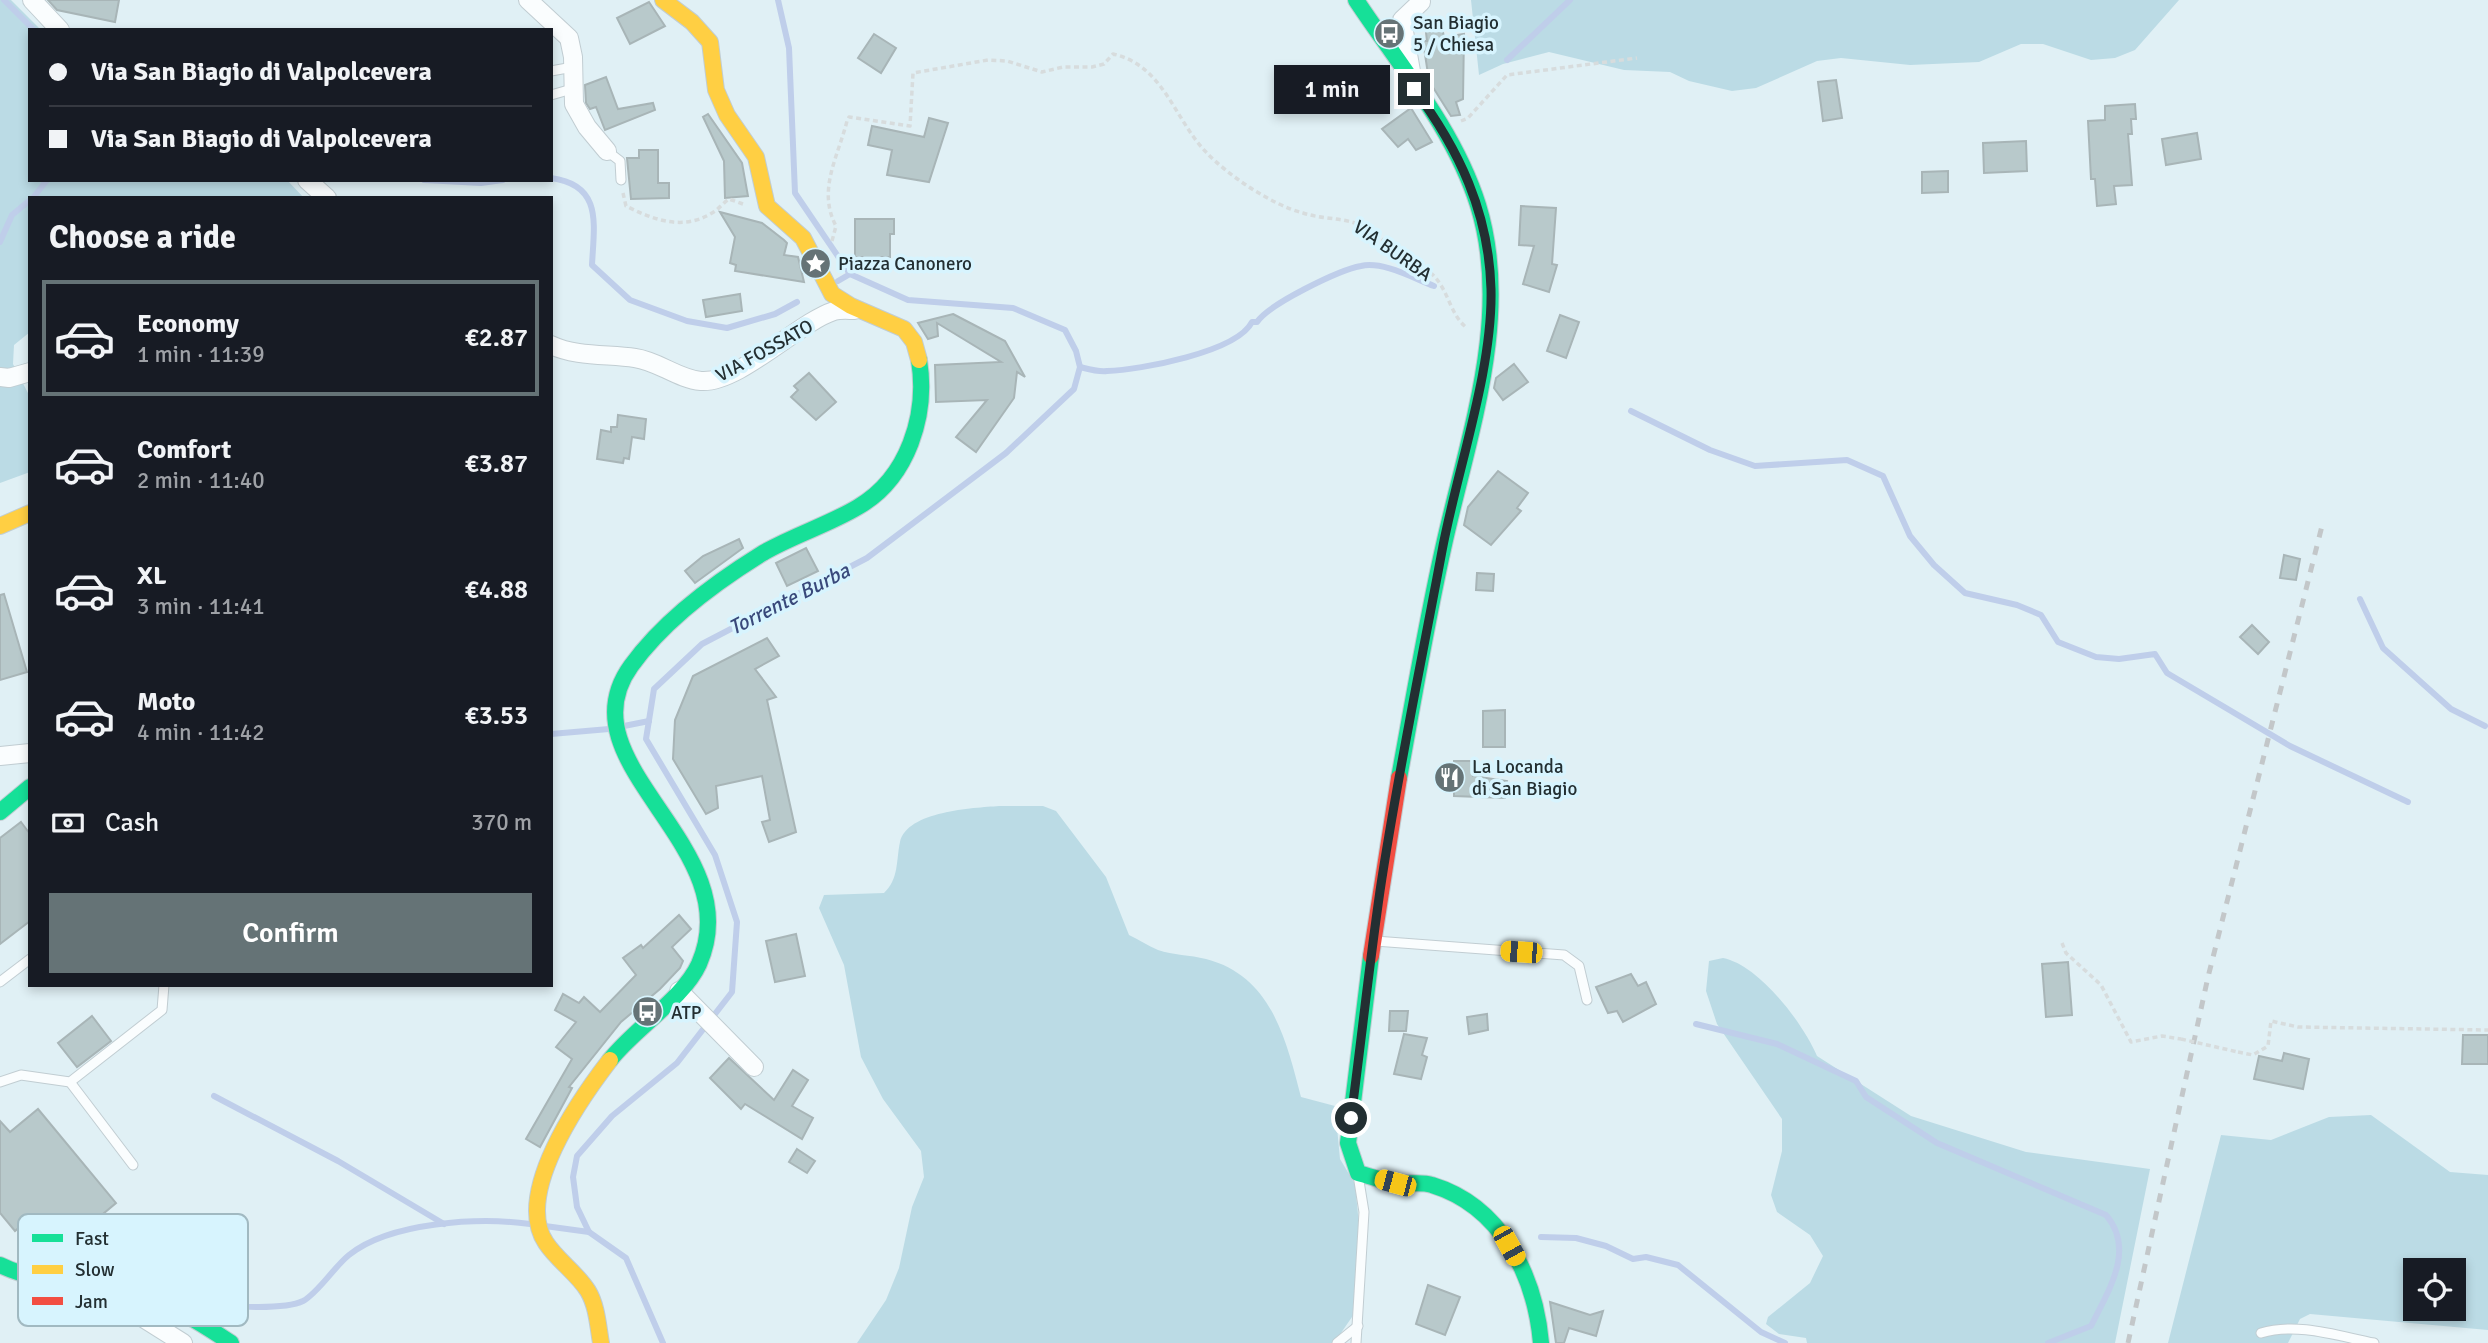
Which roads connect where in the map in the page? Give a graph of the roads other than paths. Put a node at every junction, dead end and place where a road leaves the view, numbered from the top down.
1 (32, 0) edge
2 (528, 0) edge
3 (663, 0) edge
4 (1356, 0) edge
5 (1422, 2) dead end
6 (58, 28) edge
7 (573, 67) junction
8 (553, 71) edge
9 (572, 89) junction
10 (1414, 89) junction
11 (553, 94) edge
12 (609, 146) joint
13 (621, 180) road end
14 (309, 182) edge
15 (325, 196) edge
16 (860, 312) junction
17 (553, 346) edge
18 (28, 373) edge
19 (0, 377) edge
20 (28, 514) edge
21 (0, 526) edge
22 (28, 753) edge
23 (0, 756) edge
24 (28, 789) edge
25 (0, 812) edge
26 (1374, 941) junction
27 (28, 961) edge
28 (0, 982) edge
29 (164, 987) edge
30 (679, 991) junction
31 (1587, 1000) dead end
32 (754, 1067) dead end
33 (0, 1082) edge
34 (71, 1082) junction
35 (133, 1164) dead end
36 (1358, 1173) junction
37 (0, 1265) edge
38 (18, 1275) edge
39 (156, 1326) edge
40 (201, 1326) edge
41 (1358, 1326) junction
42 (2261, 1334) dead end
43 (183, 1343) edge
44 (231, 1343) edge
45 (601, 1343) edge
46 (1337, 1343) edge
47 (1356, 1343) edge
48 (1541, 1343) edge
49 (2374, 1343) edge

1 - 6 street
2 - 7 street
3 - 16 street
4 - 10 street
5 - 10 street
7 - 8 lane
7 - 9 street
9 - 11 lane
9 - 12 street
10 - 26 street
12 - 13 lane
14 - 15 street
16 - 17 street, VIA FOSSATO
16 - 30 street
18 - 19 street
20 - 21 street
22 - 23 street
24 - 25 street
26 - 31 lane
26 - 36 street
27 - 28 lane
29 - 34 lane
30 - 32 street
30 - 45 street
33 - 34 lane
34 - 35 lane
36 - 41 lane
36 - 48 street
37 - 38 street
39 - 43 street
40 - 44 street
41 - 46 lane
41 - 47 lane
42 - 49 lane

